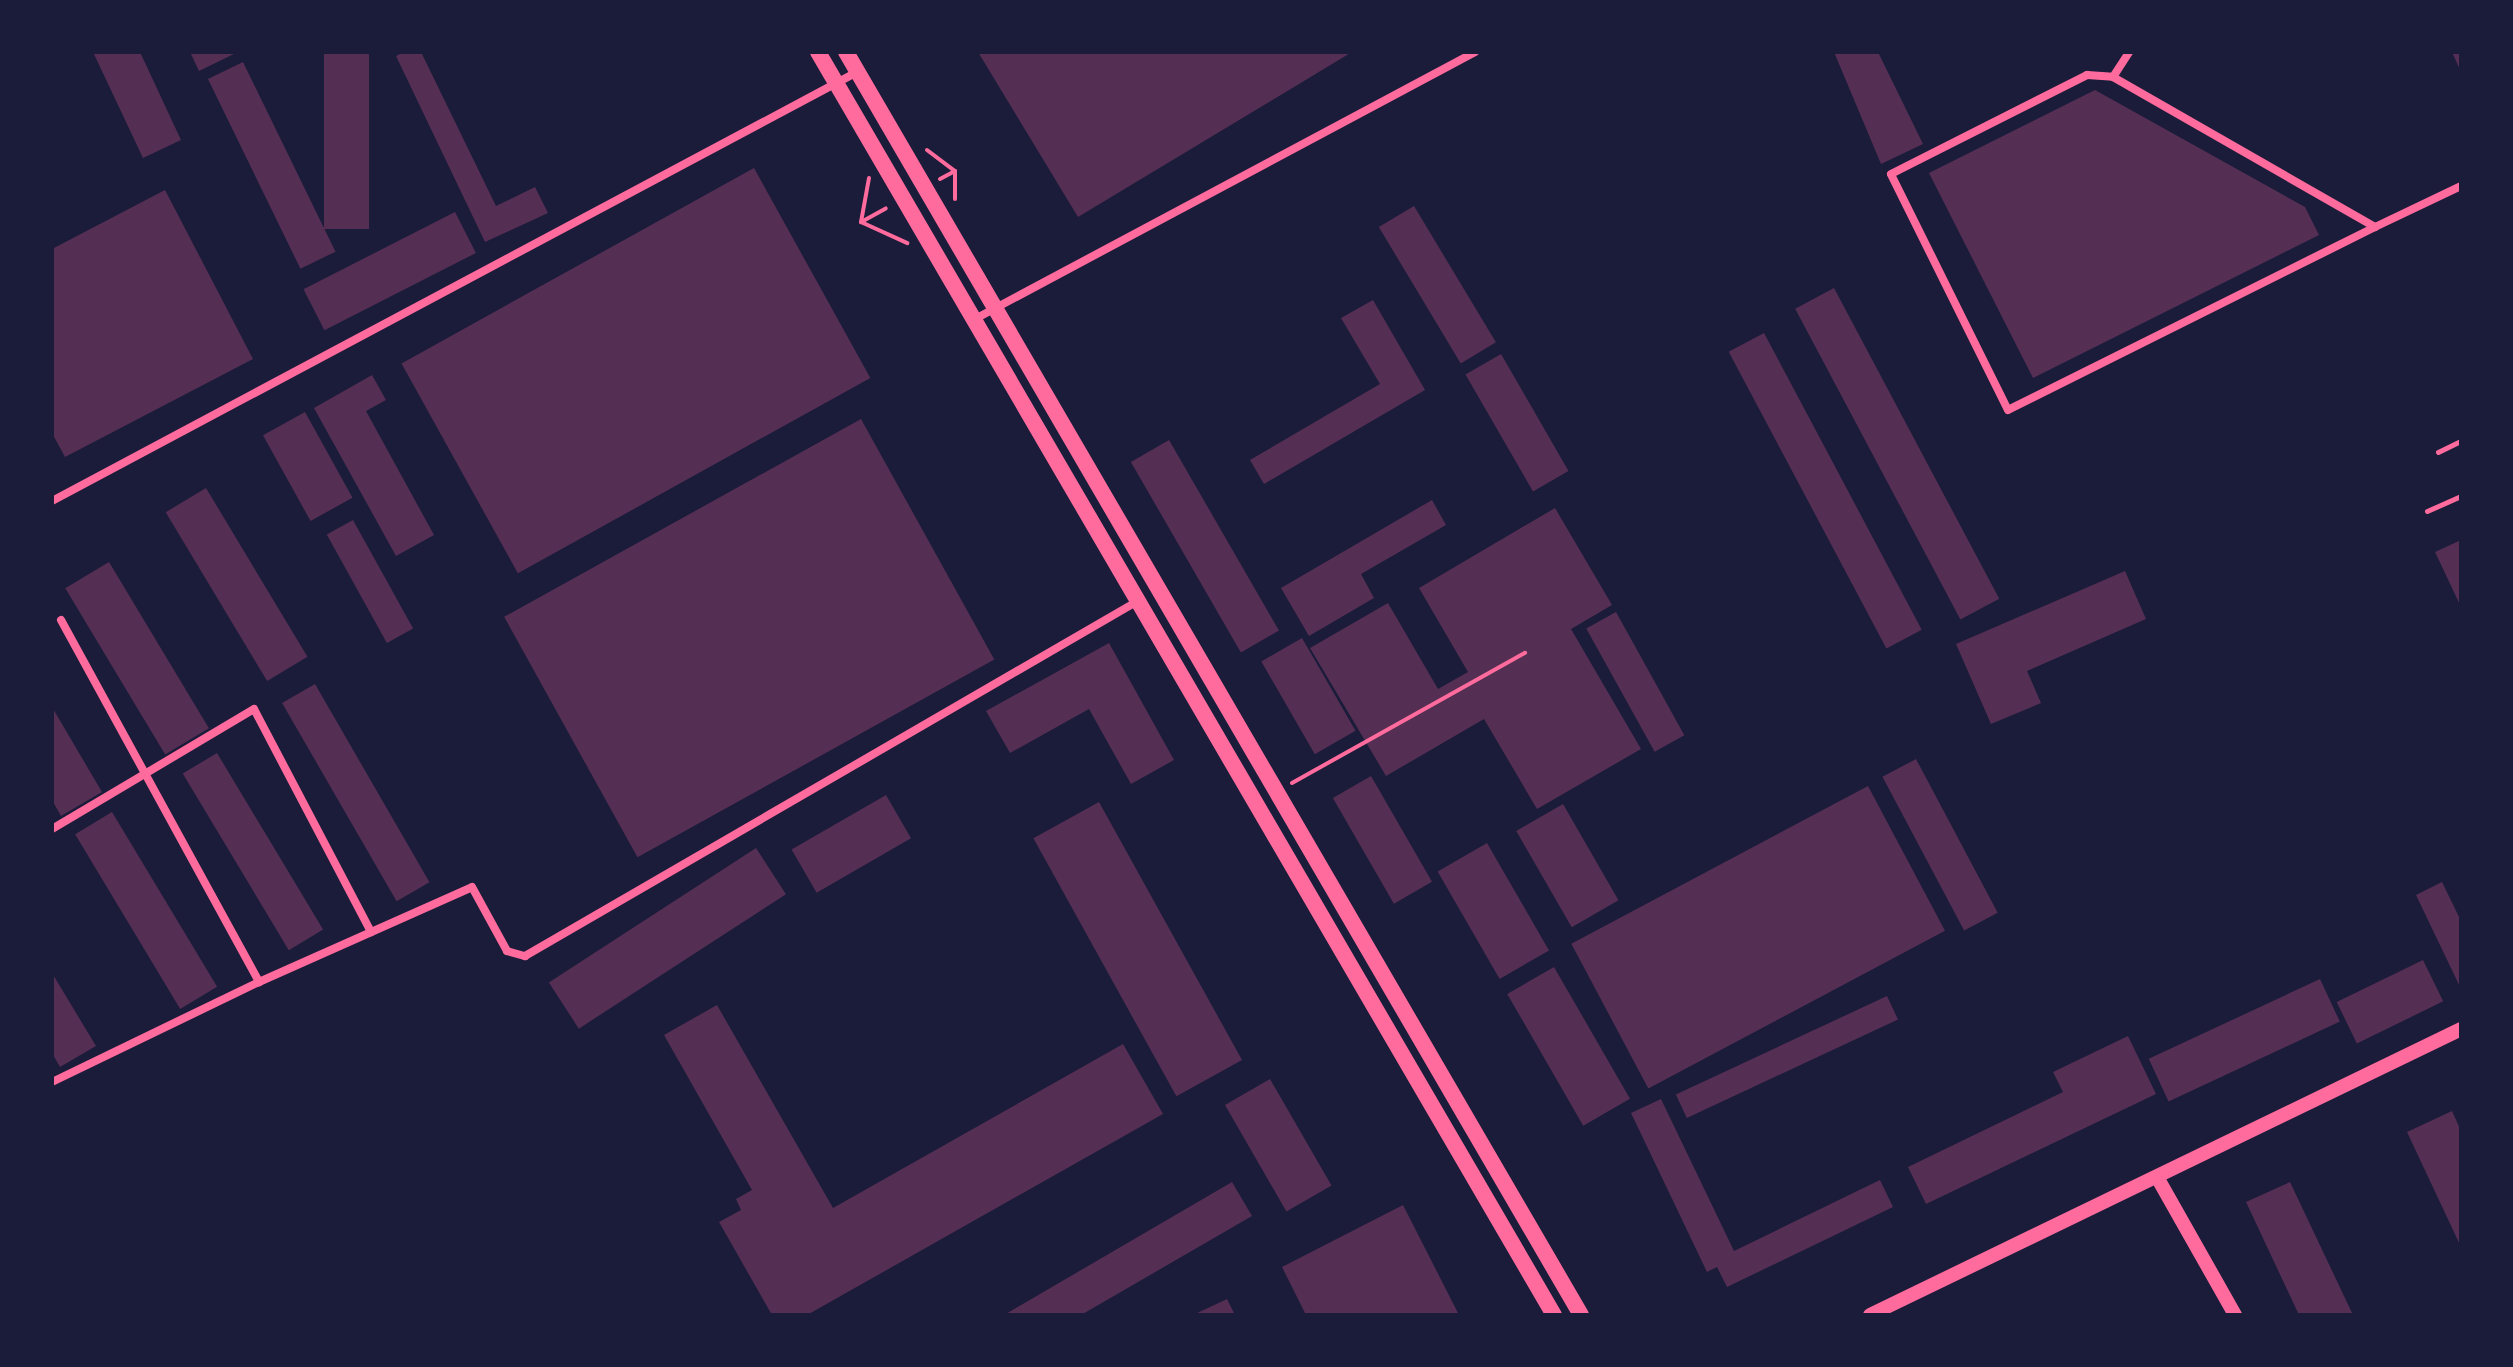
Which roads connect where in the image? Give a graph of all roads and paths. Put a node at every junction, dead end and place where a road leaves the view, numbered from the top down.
1 (818, 52) edge
2 (846, 52) edge
3 (1475, 52) edge
4 (2129, 52) edge
5 (857, 72) junction
6 (2113, 77) junction
7 (836, 83) junction
8 (874, 148) junction
9 (2461, 186) edge
10 (2375, 227) junction
11 (937, 258) junction
12 (994, 308) junction
13 (974, 320) junction
14 (2461, 441) edge
15 (2438, 452) dead end
16 (2461, 496) edge
17 (52, 501) edge
18 (2427, 511) dead end
19 (1138, 601) junction
20 (61, 620) dead end
21 (1525, 653) dead end
22 (146, 775) junction
23 (1276, 792) junction
24 (52, 829) edge
25 (371, 932) junction
26 (259, 982) junction
27 (2461, 1029) edge
28 (52, 1082) edge
29 (2157, 1177) junction
30 (1554, 1315) edge
31 (1581, 1315) edge
32 (1870, 1315) edge
33 (2235, 1315) edge

1 - 7 main road
2 - 5 main road
3 - 12 street
4 - 6 street
5 - 7 street
5 - 12 main road
6 - 10 street
6 - 10 street
7 - 8 main road
7 - 17 street
8 - 11 main road
8 - 11 path
9 - 10 street
11 - 13 main road
12 - 13 street
12 - 23 main road
13 - 19 main road
14 - 15 lane
16 - 18 lane
19 - 25 street
19 - 30 main road
20 - 22 street
21 - 23 path
22 - 24 street
22 - 25 street
22 - 26 street
23 - 31 main road
25 - 26 street
26 - 28 street
27 - 29 street
29 - 32 street
29 - 33 street

